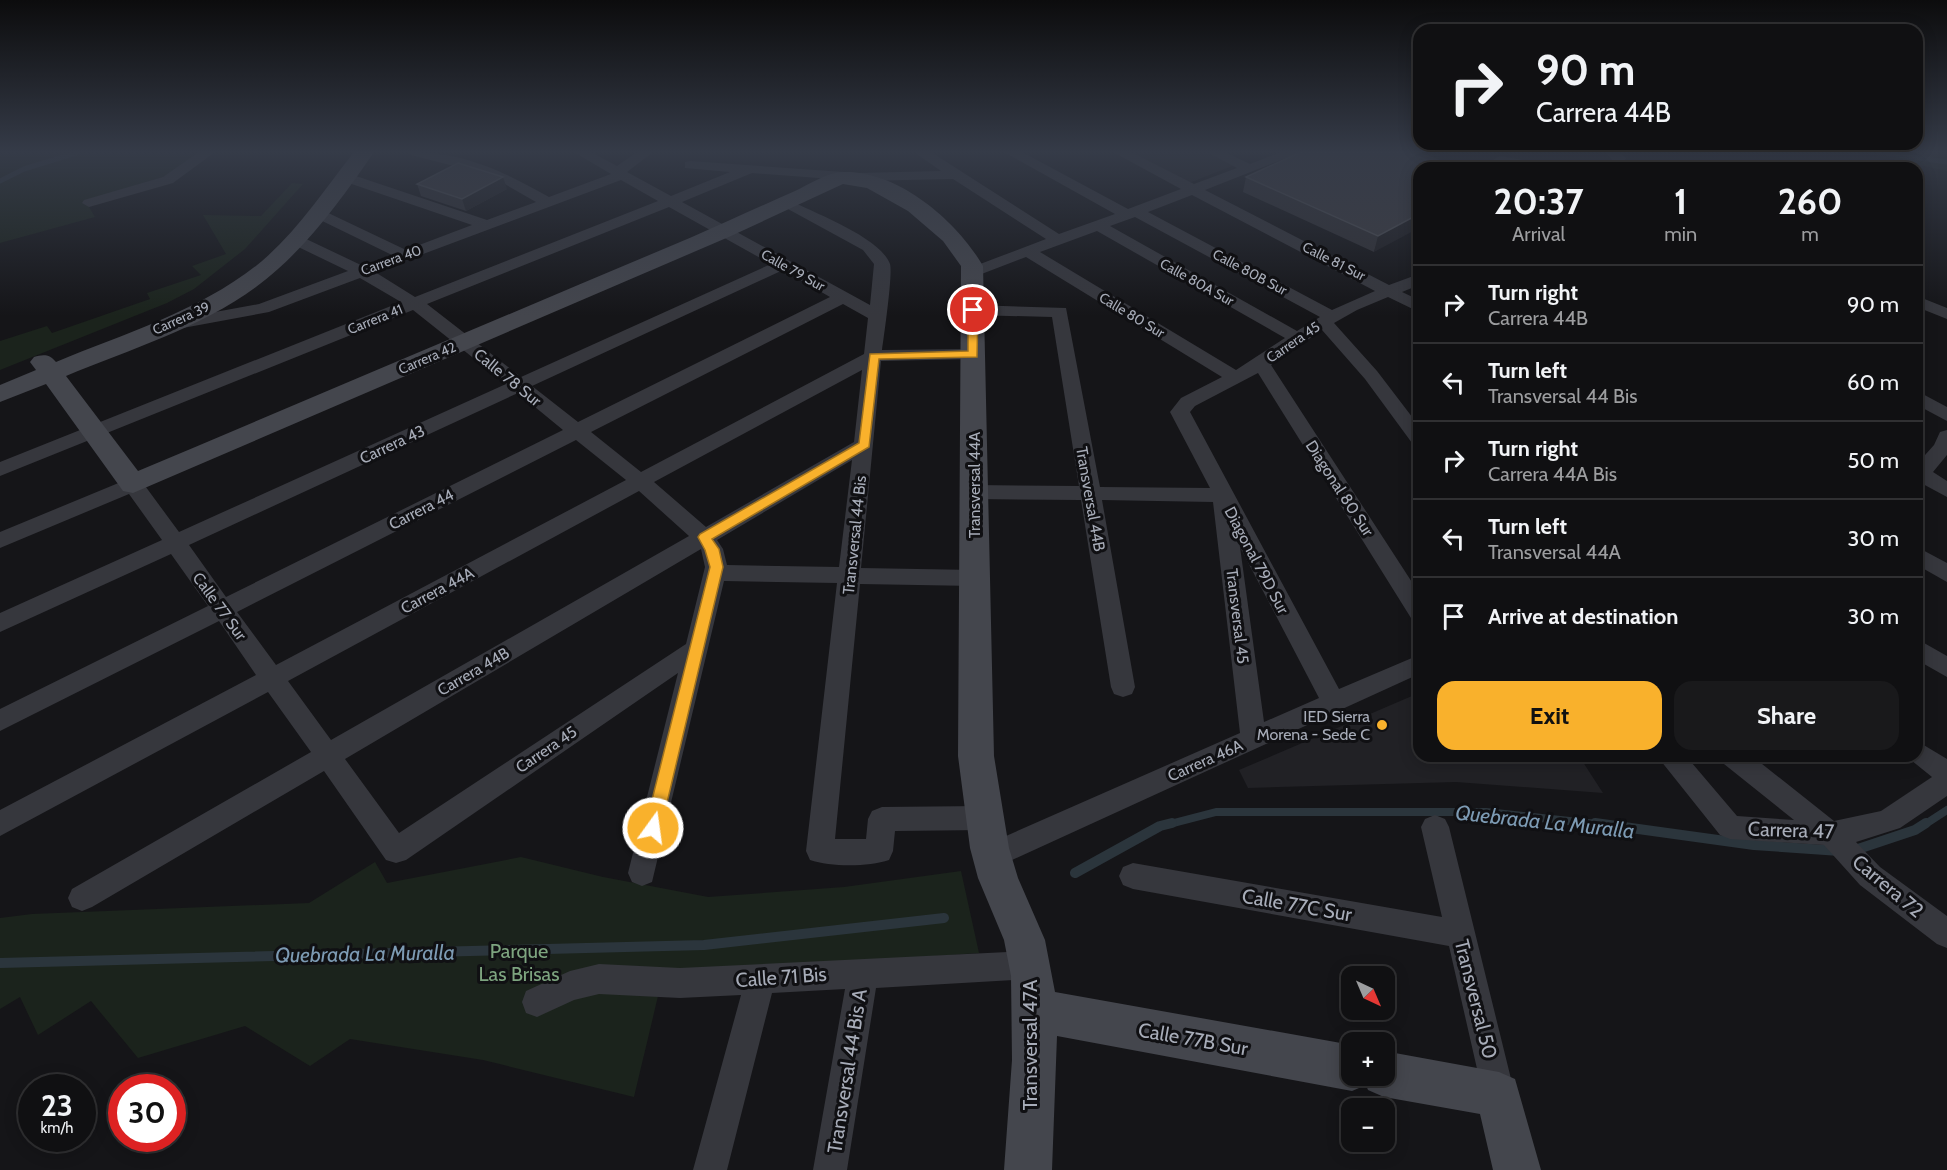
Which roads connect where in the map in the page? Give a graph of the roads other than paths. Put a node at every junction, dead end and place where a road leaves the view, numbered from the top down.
1 (300, 207) edge
2 (322, 207) edge
3 (433, 207) edge
4 (536, 207) edge
5 (655, 207) edge
6 (679, 207) edge
7 (776, 207) edge
8 (791, 207) edge
9 (911, 207) edge
10 (1005, 207) edge
11 (1118, 207) edge
12 (1148, 207) edge
13 (1225, 207) edge
14 (317, 213) junction
15 (1131, 213) junction
16 (487, 225) junction
17 (1098, 225) junction
18 (723, 231) junction
19 (296, 240) junction
20 (1057, 240) junction
21 (1027, 251) junction
22 (405, 255) junction
23 (783, 264) junction
24 (361, 271) junction
25 (973, 272) junction
26 (1413, 281) edge
27 (1391, 290) junction
28 (843, 297) junction
29 (414, 303) junction
30 (1413, 303) edge
31 (1923, 304) edge
32 (973, 310) junction
33 (1947, 314) edge
34 (879, 317) junction
35 (1328, 319) junction
36 (166, 326) junction
37 (1298, 338) junction
38 (465, 342) junction
39 (973, 354) junction
40 (874, 356) junction
41 (1261, 364) junction
42 (47, 368) junction
43 (1236, 378) junction
44 (0, 379) edge
45 (518, 386) junction
46 (0, 394) edge
47 (1923, 401) edge
48 (1947, 415) edge
49 (1182, 418) joint
50 (94, 431) junction
51 (1413, 431) edge
52 (576, 432) junction
53 (1947, 436) edge
54 (864, 444) junction
55 (0, 469) edge
56 (1923, 469) edge
57 (1923, 477) edge
58 (640, 481) junction
59 (133, 484) junction
60 (1947, 490) edge
61 (974, 492) junction
62 (1090, 493) junction
63 (1222, 495) junction
64 (704, 537) junction
65 (0, 541) edge
66 (175, 543) junction
67 (1923, 559) edge
68 (715, 573) junction
69 (1947, 574) edge
70 (850, 576) junction
71 (975, 578) junction
72 (1413, 603) edge
73 (223, 609) junction
74 (0, 623) edge
75 (697, 648) junction
76 (1923, 652) edge
77 (1413, 667) edge
78 (1947, 668) edge
79 (272, 678) junction
80 (1123, 687) dead end
81 (1333, 702) junction
82 (0, 721) edge
83 (1253, 738) junction
84 (328, 756) junction
85 (1923, 756) edge
86 (1675, 762) edge
87 (1739, 762) edge
88 (1947, 773) edge
89 (1947, 781) edge
90 (0, 824) edge
91 (1435, 827) dead end
92 (987, 837) junction
93 (1844, 848) junction
94 (396, 851) joint
95 (642, 873) dead end
96 (1133, 876) dead end
97 (82, 898) dead end
98 (1460, 934) junction
99 (1947, 934) edge
100 (1030, 965) junction
101 (863, 972) junction
102 (760, 979) junction
103 (537, 1002) dead end
104 (1035, 1010) junction
105 (1341, 1066) edge
106 (1395, 1076) edge
107 (1499, 1095) junction
108 (710, 1170) edge
109 (830, 1170) edge
110 (1028, 1170) edge
111 (1517, 1170) edge

1 - 42 street, Carrera 39
2 - 14 street, Carrera 39
3 - 16 street
4 - 16 street, Carrera 40
5 - 29 street, Carrera 41
6 - 18 street, Calle 79 Sur
7 - 18 street, Carrera 42
8 - 34 street, Transversal 44 Bis
9 - 25 street, Transversal 44A
10 - 20 street
11 - 15 street, Calle 80B Sur
12 - 15 street
13 - 27 street, Calle 81 Sur
14 - 19 street, Carrera 39
14 - 22 street
15 - 17 street
15 - 35 street, Calle 80B Sur
16 - 22 street, Carrera 40
17 - 20 street
17 - 37 street, Calle 80A Sur
18 - 23 street, Calle 79 Sur
18 - 38 street, Carrera 42
19 - 24 street, Calle 78 Sur
19 - 36 street, Carrera 39
20 - 21 street
21 - 25 street
21 - 43 street, Calle 80 Sur
22 - 24 street, Carrera 40
23 - 28 street, Calle 79 Sur
23 - 45 street, Carrera 43
24 - 29 street, Calle 78 Sur
24 - 36 street, Carrera 40
25 - 32 street, Transversal 44A
26 - 27 street, Carrera 45
27 - 30 street, Calle 81 Sur
27 - 35 street, Carrera 45
28 - 34 street, Calle 79 Sur
28 - 52 street, Carrera 44
29 - 38 street, Calle 78 Sur
29 - 50 street, Carrera 41
31 - 33 street
32 - 39 street, Transversal 44A
32 - 62 street, Transversal 44B
34 - 40 street, Transversal 44 Bis
35 - 37 street, Carrera 45
35 - 51 street
36 - 42 street, Carrera 39
37 - 41 street, Carrera 45
38 - 45 street, Calle 78 Sur
38 - 59 street, Carrera 42
39 - 40 street
39 - 61 street, Transversal 44A
40 - 54 street, Transversal 44 Bis
40 - 58 street, Carrera 44A
41 - 43 street, Carrera 45
41 - 72 street, Diagonal 80 Sur
42 - 44 street
42 - 46 street
42 - 50 street, Calle 77 Sur
43 - 49 street, Carrera 45
45 - 52 street, Calle 78 Sur
45 - 66 street, Carrera 43
47 - 48 street
49 - 63 street, Diagonal 79D Sur
50 - 55 street, Carrera 41
50 - 59 street, Calle 77 Sur
52 - 58 street, Calle 78 Sur
52 - 73 street, Carrera 44
53 - 56 street
54 - 64 street, Carrera 44B
54 - 70 street, Transversal 44 Bis
57 - 60 street
58 - 64 street, Calle 78 Sur
58 - 79 street, Carrera 44A
59 - 65 street, Carrera 42
59 - 66 street, Calle 77 Sur
61 - 62 street
61 - 71 street, Transversal 44A
62 - 63 street
62 - 80 street, Transversal 44B
63 - 81 street, Diagonal 79D Sur
63 - 83 street, Transversal 45
64 - 68 street
64 - 84 street, Carrera 44B
66 - 73 street, Calle 77 Sur
66 - 74 street, Carrera 43
67 - 69 street
68 - 70 street
68 - 75 street
70 - 71 street
70 - 92 street, Transversal 44 Bis
71 - 92 street, Transversal 44A
73 - 79 street, Calle 77 Sur
73 - 82 street, Carrera 44
75 - 94 street, Carrera 45
75 - 95 street
76 - 78 street
77 - 81 street, Carrera 46A
79 - 84 street, Calle 77 Sur
79 - 90 street, Carrera 44A
81 - 83 street, Carrera 46A
83 - 92 street, Carrera 46A
84 - 94 street, Calle 77 Sur
84 - 97 street, Carrera 44B
85 - 88 street
86 - 93 street, Carrera 47
87 - 93 street, Carrera 72
89 - 93 street, Carrera 47
91 - 98 street, Transversal 50
92 - 100 street, Transversal 47A
93 - 99 street, Carrera 72
96 - 98 street, Calle 77C Sur
98 - 107 street, Transversal 50
100 - 101 street, Calle 71 Bis
100 - 104 street, Transversal 47A
101 - 102 street, Calle 71 Bis
101 - 109 street, Transversal 44 Bis A
102 - 103 street, Calle 71 Bis
102 - 108 street
104 - 105 street, Calle 77B Sur
104 - 110 street, Transversal 47A
106 - 107 street
107 - 111 street, Transversal 50

